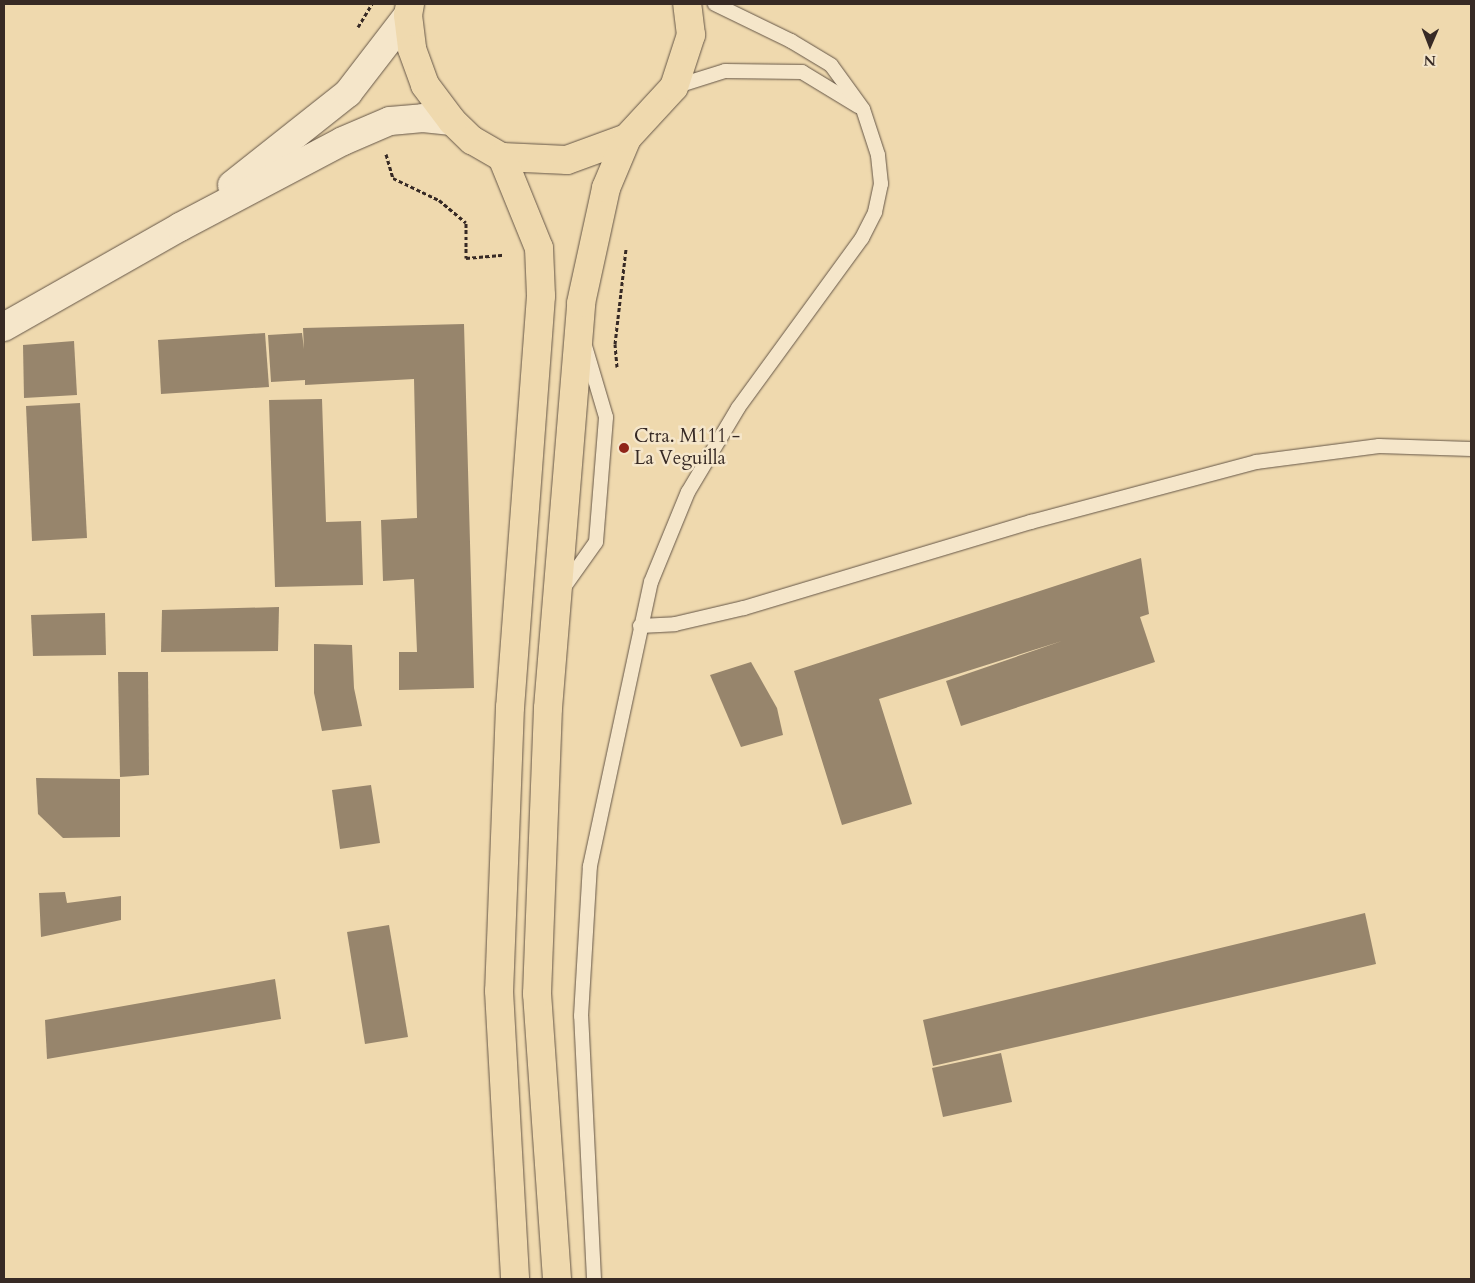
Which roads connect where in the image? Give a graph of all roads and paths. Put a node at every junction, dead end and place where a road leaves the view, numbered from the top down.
1 (687, 4) edge
2 (715, 4) edge
3 (409, 10) edge
4 (674, 87) junction
5 (863, 109) junction
6 (452, 121) junction
7 (627, 138) junction
8 (385, 151) dead end
9 (502, 157) junction
10 (180, 227) junction
11 (626, 244) dead end
12 (504, 255) dead end
13 (4, 327) edge
14 (618, 372) dead end
15 (1471, 449) edge
16 (640, 626) junction
17 (515, 1279) edge
18 (557, 1279) edge
19 (594, 1279) edge

1 - 4 main road
2 - 5 lane
3 - 6 main road
3 - 10 main road
4 - 5 lane
4 - 7 main road
5 - 16 lane
6 - 9 main road
6 - 10 main road
7 - 9 main road
7 - 18 main road
8 - 12 path
9 - 17 main road
10 - 13 main road
11 - 14 path
15 - 16 lane
16 - 19 lane

